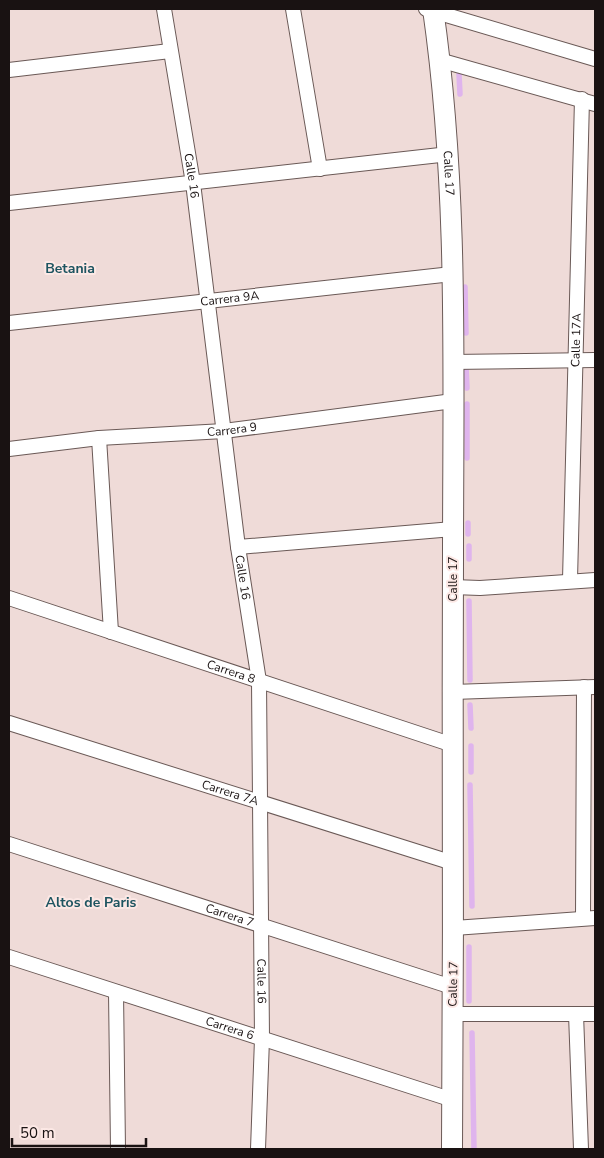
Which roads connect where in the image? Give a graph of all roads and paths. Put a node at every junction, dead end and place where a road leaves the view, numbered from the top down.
1 (164, 9) edge
2 (293, 9) edge
3 (431, 10) edge
4 (170, 51) junction
5 (595, 59) edge
6 (439, 60) junction
7 (9, 70) edge
8 (582, 99) junction
9 (595, 104) edge
10 (449, 154) junction
11 (320, 169) junction
12 (193, 184) junction
13 (9, 204) edge
14 (452, 274) junction
15 (208, 299) junction
16 (9, 323) edge
17 (576, 360) junction
18 (595, 360) edge
19 (461, 361) junction
20 (453, 401) junction
21 (224, 431) junction
22 (99, 438) junction
23 (9, 449) edge
24 (453, 529) junction
25 (238, 547) junction
26 (570, 580) junction
27 (595, 580) edge
28 (457, 588) junction
29 (9, 598) edge
30 (111, 632) junction
31 (259, 681) junction
32 (590, 687) edge
33 (457, 691) junction
34 (9, 723) edge
35 (453, 745) junction
36 (262, 803) junction
37 (9, 844) edge
38 (453, 864) junction
39 (589, 918) edge
40 (262, 925) junction
41 (454, 928) junction
42 (9, 957) edge
43 (452, 987) junction
44 (116, 992) junction
45 (452, 1014) junction
46 (576, 1014) junction
47 (595, 1014) edge
48 (262, 1039) junction
49 (453, 1100) junction
50 (118, 1149) edge
51 (258, 1149) edge
52 (452, 1149) edge
53 (581, 1149) edge

1 - 4 street, Calle 16
2 - 11 street
3 - 5 street
3 - 6 main road, Calle 17
4 - 7 street
4 - 12 street, Calle 16
6 - 8 street
6 - 10 main road, Calle 17
8 - 9 street
8 - 17 street, Calle 17A
10 - 11 street
10 - 14 main road, Calle 17
11 - 12 street
12 - 13 street
12 - 15 street, Calle 16
14 - 15 street, Carrera 9A
14 - 19 main road, Calle 17
15 - 16 street, Carrera 9A
15 - 21 street, Calle 16
17 - 18 street
17 - 19 street
17 - 26 street, Calle 17A
19 - 20 main road, Calle 17
20 - 21 street, Carrera 9
20 - 24 main road, Calle 17
21 - 22 street, Carrera 9
21 - 25 street, Calle 16
22 - 23 street, Carrera 9
22 - 30 street
24 - 25 street
24 - 28 main road, Calle 17
25 - 31 street, Calle 16
26 - 27 street
26 - 28 street
28 - 33 main road, Calle 17
29 - 30 street, Carrera 8
30 - 31 street, Carrera 8
31 - 35 street, Carrera 8
31 - 36 street, Calle 16
32 - 33 street
32 - 39 street
33 - 35 main road, Calle 17
34 - 36 street, Carrera 7A
35 - 38 main road, Calle 17
36 - 38 street, Carrera 7A
36 - 40 street, Calle 16
37 - 40 street, Carrera 7
38 - 41 main road, Calle 17
39 - 41 street
40 - 43 street, Carrera 7
40 - 48 street, Calle 16
41 - 43 main road, Calle 17
42 - 44 street, Carrera 6
43 - 45 main road, Calle 17
44 - 48 street, Carrera 6
44 - 50 street
45 - 46 street
45 - 49 main road, Calle 17
46 - 47 street
46 - 53 street
48 - 49 street, Carrera 6
48 - 51 street, Calle 16
49 - 52 main road, Calle 17

